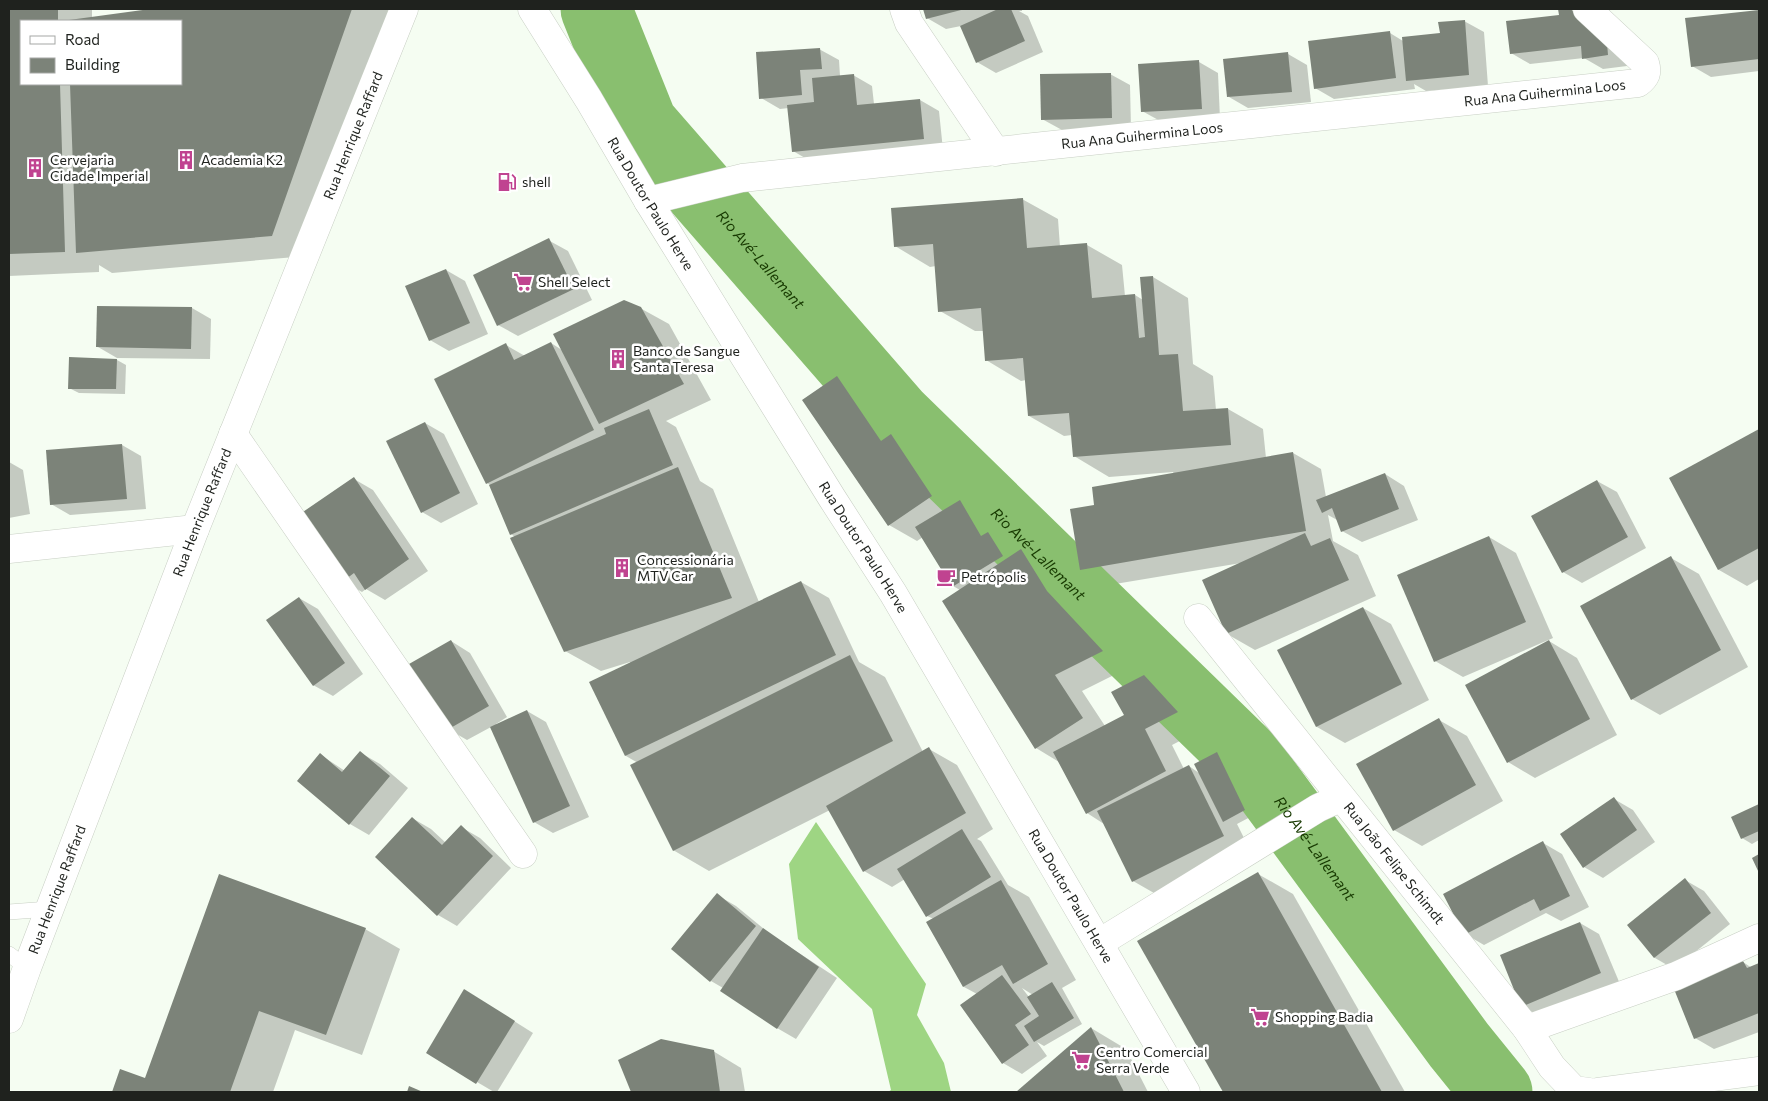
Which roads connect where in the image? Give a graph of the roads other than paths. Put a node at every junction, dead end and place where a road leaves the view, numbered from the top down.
1 (404, 9) edge
2 (532, 9) edge
3 (904, 9) edge
4 (1587, 9) edge
5 (996, 152) junction
6 (648, 201) junction
7 (233, 434) junction
8 (194, 529) junction
9 (9, 549) edge
10 (1198, 618) dead end
11 (1329, 803) junction
12 (523, 854) dead end
13 (49, 909) junction
14 (9, 912) edge
15 (1759, 938) edge
16 (1099, 943) junction
17 (18, 961) edge
18 (9, 1019) edge
19 (1527, 1029) junction
20 (1759, 1072) edge
21 (1186, 1092) edge
22 (1589, 1092) edge
23 (1598, 1092) edge

1 - 7 street, Rua Henrique Raffard
2 - 6 street, Rua Doutor Paulo Herve
3 - 5 street
4 - 5 street, Rua Ana Guihermina Loos
5 - 6 street, Rua Ana Guihermina Loos
6 - 16 street, Rua Doutor Paulo Herve
7 - 8 street, Rua Henrique Raffard
7 - 12 street
8 - 9 street
8 - 13 street, Rua Henrique Raffard
10 - 11 street, Rua João Felipe Schimdt
11 - 16 street
11 - 19 street, Rua João Felipe Schimdt
13 - 14 lane
13 - 17 street, Rua Henrique Raffard
15 - 19 street
16 - 21 street, Rua Doutor Paulo Herve
17 - 18 street, Rua Henrique Raffard
19 - 22 street, Rua João Felipe Schimdt
20 - 23 street

